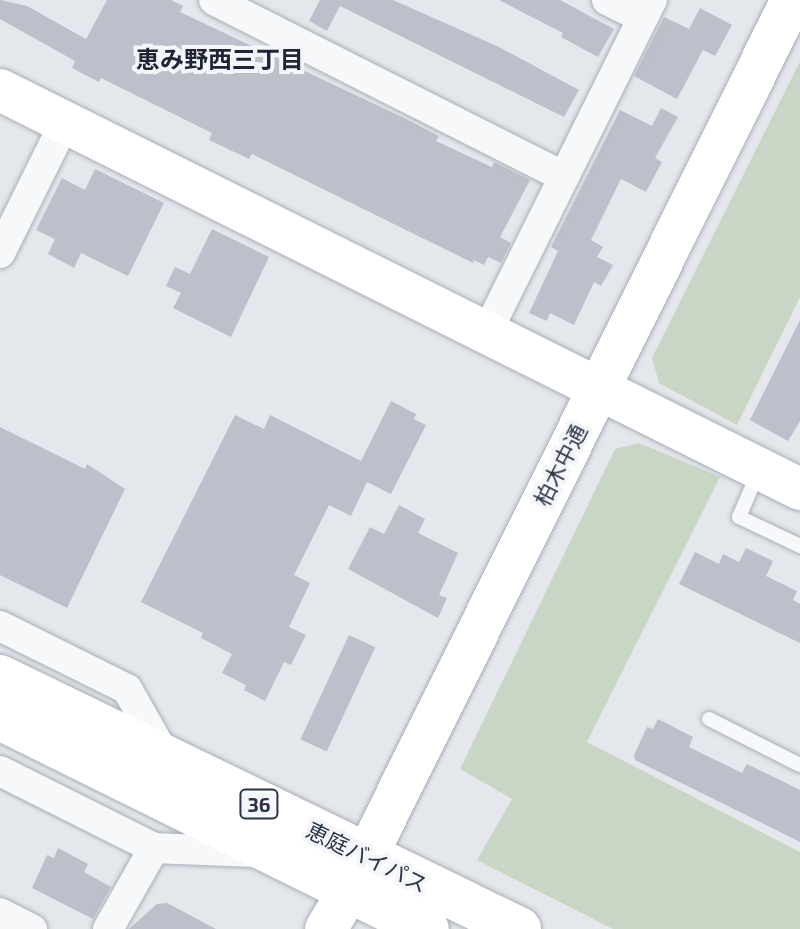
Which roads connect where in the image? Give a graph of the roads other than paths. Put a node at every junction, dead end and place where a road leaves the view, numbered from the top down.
1 (214, 0) edge
2 (607, 0) edge
3 (792, 0) edge
4 (648, 9) edge
5 (0, 90) edge
6 (65, 122) junction
7 (564, 177) junction
8 (0, 253) edge
9 (487, 332) junction
10 (600, 387) junction
11 (760, 469) junction
12 (800, 489) edge
13 (800, 546) edge
14 (0, 626) edge
15 (0, 677) edge
16 (0, 718) edge
17 (709, 719) dead end
18 (167, 760) junction
19 (800, 765) edge
20 (0, 771) edge
21 (154, 848) junction
22 (270, 853) junction
23 (357, 873) junction
24 (0, 913) edge
25 (32, 929) edge
26 (108, 929) edge
27 (326, 929) edge
28 (427, 929) edge
29 (519, 929) edge

1 - 7 street
2 - 4 street
3 - 10 street, 柏木中通
4 - 7 street
5 - 6 street
6 - 8 street
6 - 9 street
7 - 9 street
9 - 10 street
10 - 11 street
10 - 23 street, 柏木中通
11 - 12 street
11 - 13 lane
14 - 18 street
15 - 18 highway, 恵庭バイパス / 36
16 - 22 highway, 恵庭バイパス / 36
17 - 19 lane
18 - 23 highway, 恵庭バイパス / 36
20 - 21 street
21 - 22 street
21 - 26 street
22 - 23 highway, 恵庭バイパス / 36
23 - 27 street, 柏木中通
23 - 28 highway, 恵庭バイパス / 36
23 - 29 highway, 恵庭バイパス / 36
24 - 25 street

